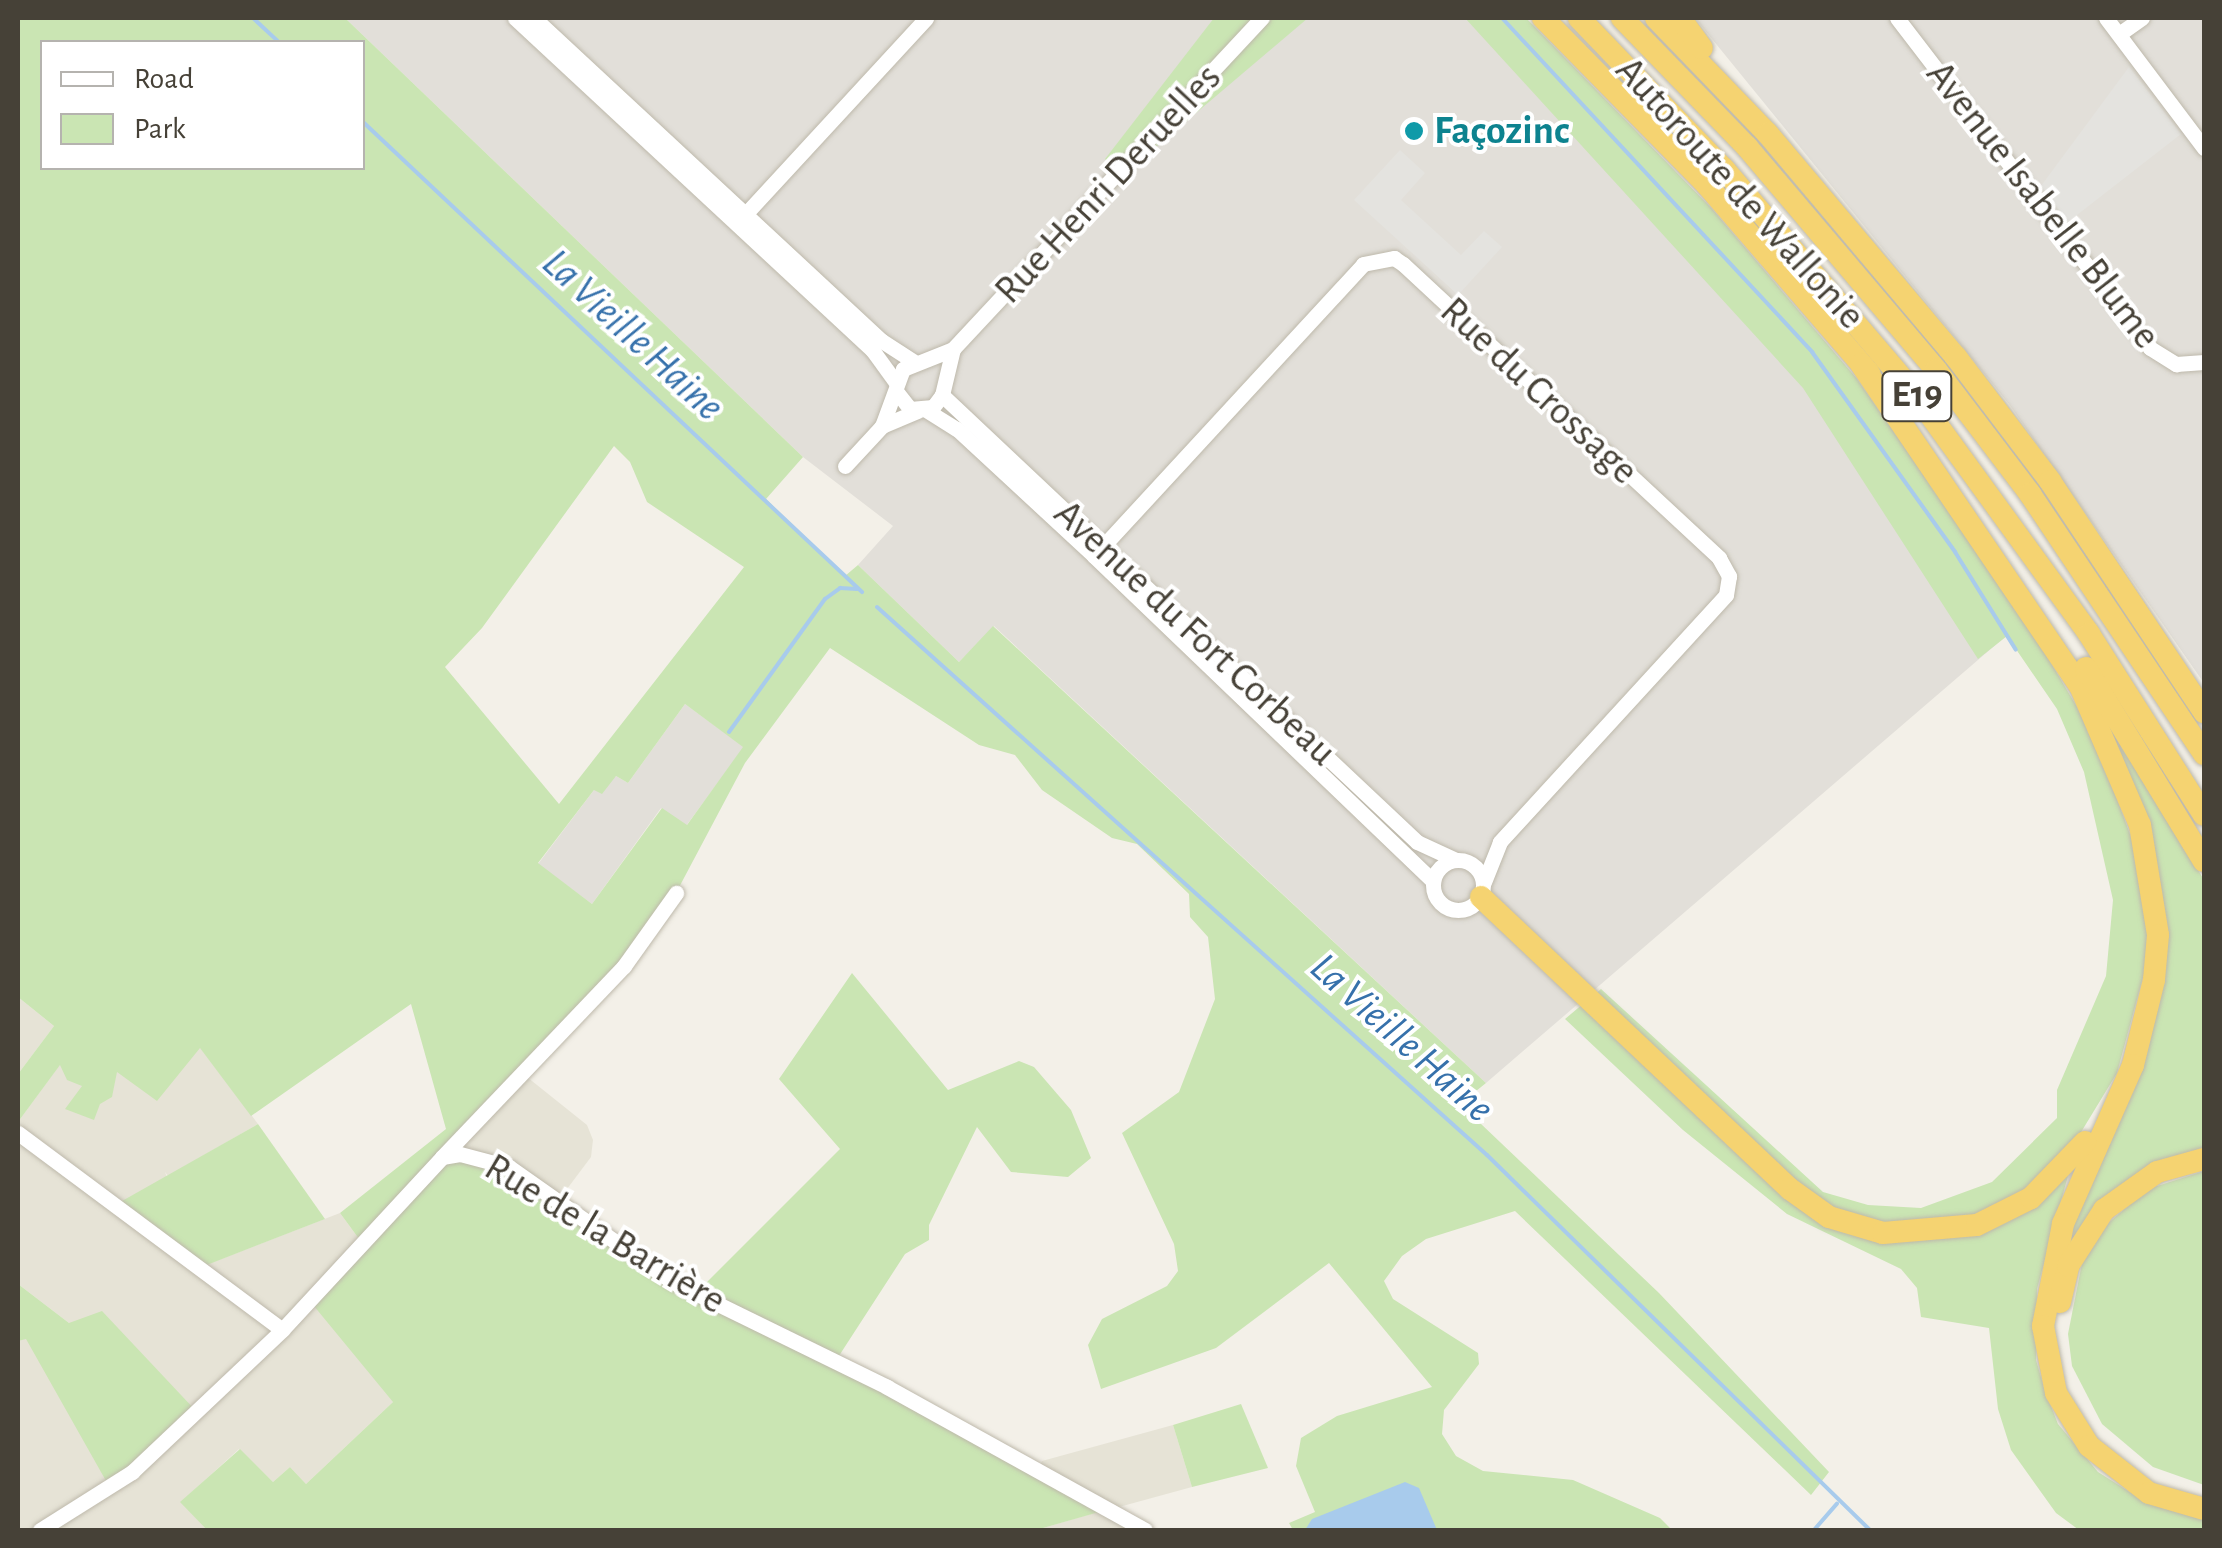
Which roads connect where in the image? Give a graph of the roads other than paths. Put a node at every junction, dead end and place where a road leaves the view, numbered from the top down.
1 (515, 18) edge
2 (534, 18) edge
3 (926, 18) edge
4 (1262, 18) edge
5 (1544, 18) edge
6 (1579, 18) edge
7 (1622, 18) edge
8 (1656, 18) edge
9 (1680, 18) edge
10 (1897, 18) edge
11 (2106, 18) edge
12 (2142, 18) edge
13 (2119, 34) junction
14 (1768, 134) junction
15 (2204, 148) edge
16 (740, 218) junction
17 (953, 349) junction
18 (919, 362) junction
19 (2204, 362) edge
20 (1860, 364) junction
21 (896, 387) junction
22 (943, 388) junction
23 (922, 411) junction
24 (882, 426) junction
25 (845, 466) dead end
26 (1098, 551) junction
27 (2204, 712) edge
28 (2204, 754) edge
29 (2204, 815) edge
30 (1496, 846) junction
31 (1460, 860) junction
32 (2204, 861) edge
33 (1434, 881) junction
34 (1482, 890) junction
35 (676, 893) dead end
36 (2118, 1095) junction
37 (18, 1132) edge
38 (442, 1157) junction
39 (2204, 1159) edge
40 (282, 1330) junction
41 (2204, 1495) edge
42 (2204, 1510) edge
43 (40, 1530) edge
44 (1145, 1530) edge

1 - 16 street
2 - 16 street
3 - 16 street
4 - 17 street, Rue Henri Deruelles
5 - 20 highway
6 - 29 highway, Autoroute de Wallonie / E19
7 - 28 highway, Autoroute de Wallonie / E19
8 - 14 highway
9 - 14 highway
10 - 19 street, Avenue Isabelle Blume
11 - 13 street
12 - 13 street
13 - 15 street
14 - 27 highway
16 - 18 street
16 - 21 street
17 - 18 street, Rue Henri Deruelles
17 - 22 street, Rue Henri Deruelles
18 - 21 street
18 - 22 street, Avenue du Fort Corbeau
20 - 32 highway
20 - 36 highway
21 - 23 street, Avenue du Fort Corbeau
21 - 24 street
22 - 23 street
22 - 26 street, Avenue du Fort Corbeau
23 - 24 street
23 - 26 street, Avenue du Fort Corbeau
24 - 25 street
26 - 30 street, Rue du Crossage
26 - 31 street, Avenue du Fort Corbeau
26 - 33 street, Avenue du Fort Corbeau
30 - 31 street
30 - 34 street
31 - 33 street
31 - 34 street
33 - 34 street
34 - 36 highway
35 - 38 street
36 - 42 highway
37 - 40 street
38 - 40 street, Rue de la Barrière
38 - 44 street, Rue de la Barrière
39 - 41 highway
40 - 43 street, Rue de la Barrière

